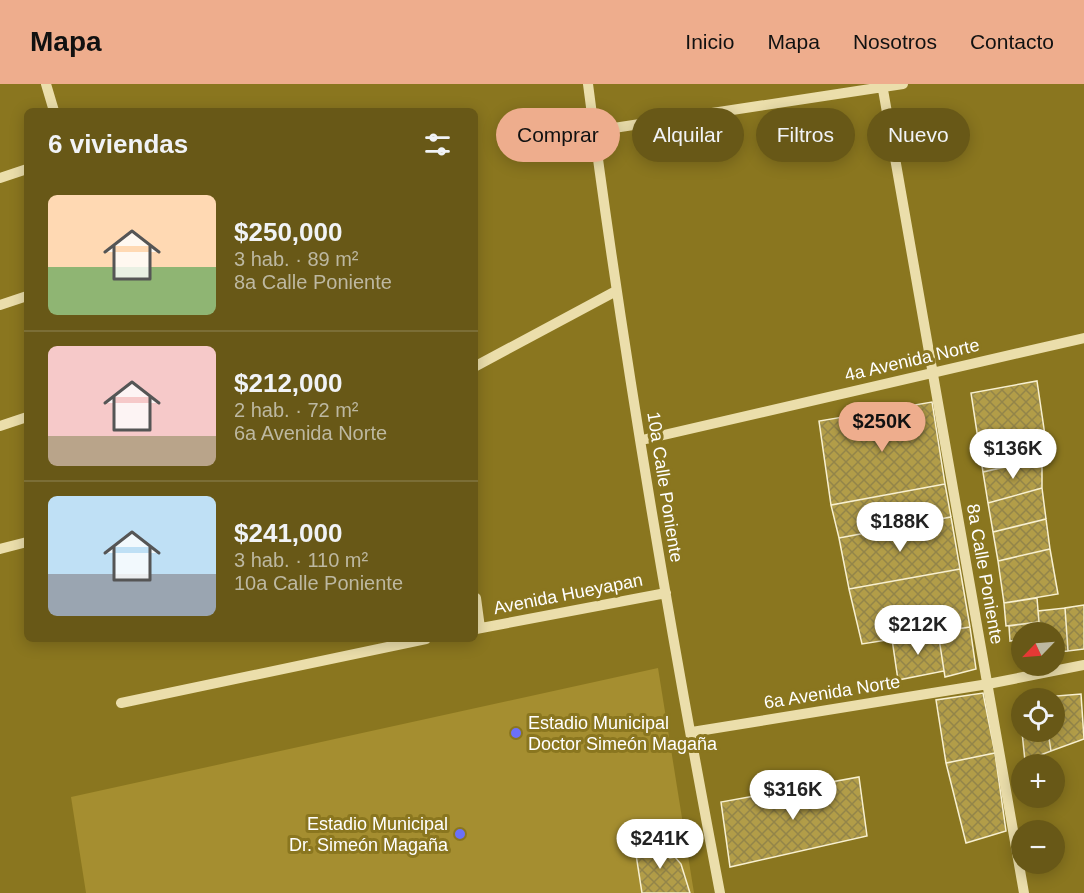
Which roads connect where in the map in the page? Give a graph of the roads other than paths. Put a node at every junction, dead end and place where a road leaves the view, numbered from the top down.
1 (46, 84) edge
2 (588, 84) edge
3 (903, 84) edge
4 (882, 86) edge
5 (53, 108) edge
6 (591, 108) edge
7 (620, 127) edge
8 (598, 162) edge
9 (24, 170) edge
10 (0, 178) edge
11 (616, 291) junction
12 (24, 297) edge
13 (0, 305) edge
14 (1084, 338) edge
15 (478, 365) edge
16 (933, 372) junction
17 (24, 418) edge
18 (0, 426) edge
19 (642, 440) junction
20 (24, 543) edge
21 (0, 549) edge
22 (666, 593) junction
23 (478, 628) edge
24 (412, 642) edge
25 (1084, 665) edge
26 (988, 684) junction
27 (121, 703) dead end
28 (692, 732) junction
29 (720, 893) edge
30 (1024, 893) edge

1 - 5 street
2 - 6 street, 10a Calle Poniente
3 - 4 street
4 - 7 street
4 - 16 street, 8a Calle Poniente
8 - 11 street, 10a Calle Poniente
9 - 10 street
11 - 15 street
11 - 19 street, 10a Calle Poniente
12 - 13 street
14 - 16 street, 4a Avenida Norte
16 - 19 street, 4a Avenida Norte
16 - 26 street, 8a Calle Poniente
17 - 18 street
19 - 22 street, 10a Calle Poniente
20 - 21 street
22 - 23 street, Avenida Hueyapan
22 - 28 street, 10a Calle Poniente
24 - 27 street
25 - 26 street, 6a Avenida Norte
26 - 28 street, 6a Avenida Norte
26 - 30 street, 8a Calle Poniente
28 - 29 street, 10a Calle Poniente

